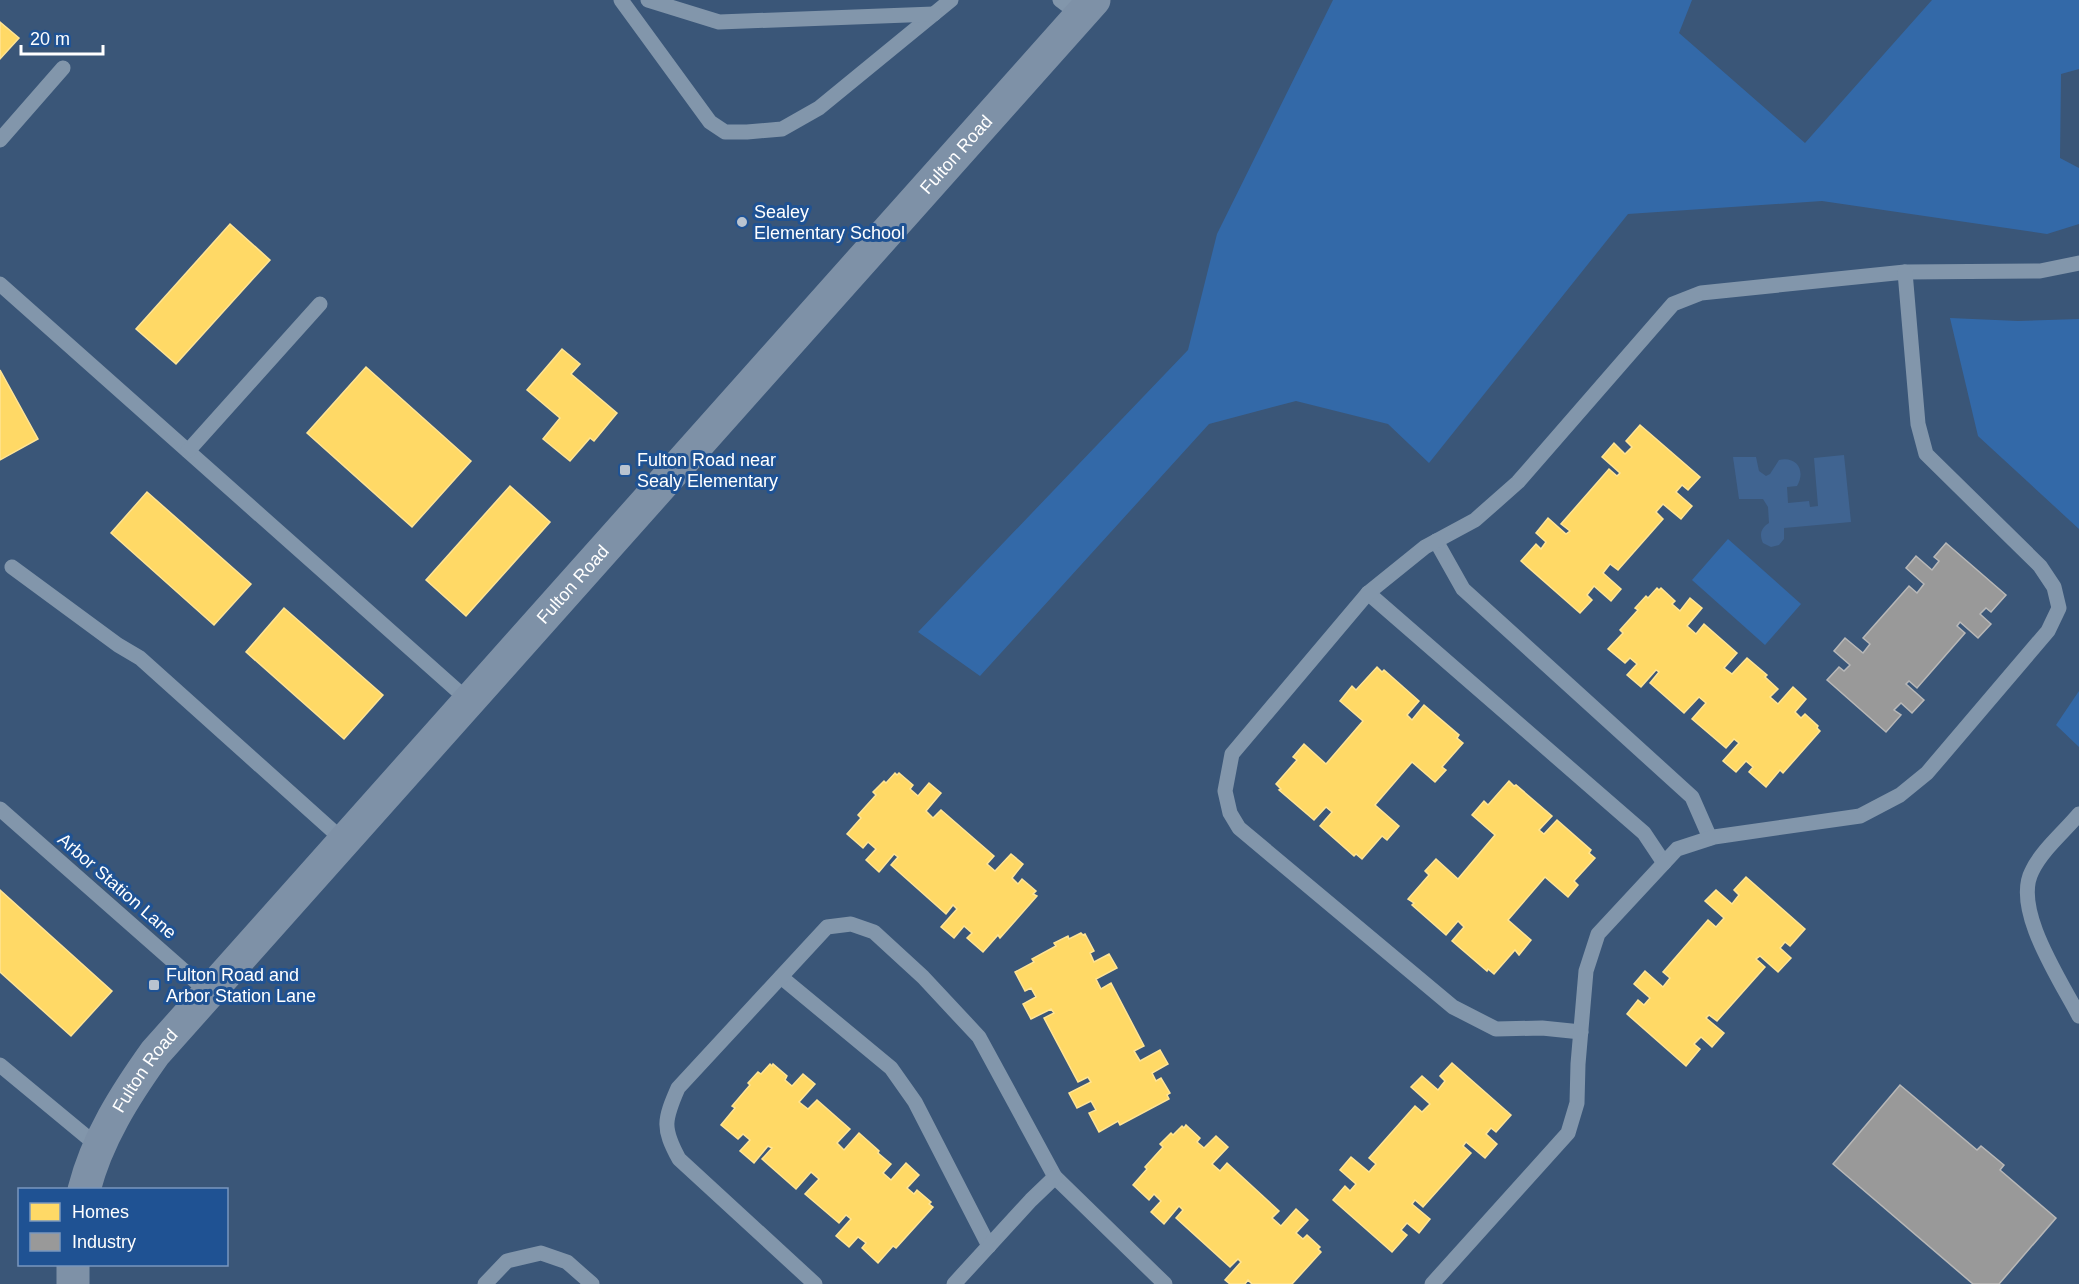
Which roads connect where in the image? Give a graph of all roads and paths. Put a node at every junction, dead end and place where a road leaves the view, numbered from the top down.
1 (621, 0) edge
2 (648, 0) edge
3 (951, 0) edge
4 (1078, 5) edge
5 (934, 14) junction
6 (63, 68) dead end
7 (0, 141) edge
8 (2079, 263) edge
9 (1905, 272) junction
10 (0, 284) edge
11 (320, 304) dead end
12 (188, 451) junction
13 (1436, 541) junction
14 (12, 567) dead end
15 (1368, 593) junction
16 (469, 701) junction
17 (0, 809) edge
18 (2079, 814) edge
19 (1710, 838) junction
20 (344, 841) junction
21 (1664, 863) junction
22 (781, 977) junction
23 (208, 992) junction
24 (2079, 1016) edge
25 (1581, 1032) junction
26 (0, 1065) edge
27 (99, 1147) junction
28 (1055, 1177) junction
29 (85, 1188) edge
30 (989, 1246) junction
31 (74, 1266) edge
32 (73, 1284) edge
33 (485, 1284) edge
34 (592, 1284) edge
35 (815, 1284) edge
36 (954, 1284) edge
37 (1165, 1284) edge
38 (1432, 1284) edge

1 - 5 lane
2 - 5 lane
3 - 5 lane
4 - 16 street, Fulton Road
6 - 7 lane
8 - 9 lane
9 - 13 lane
9 - 19 lane
10 - 12 lane
11 - 12 lane
12 - 16 lane
13 - 15 lane
13 - 19 lane
14 - 20 lane
15 - 21 lane
15 - 25 lane
16 - 20 street, Fulton Road
17 - 23 lane, Arbor Station Lane
18 - 24 lane
19 - 21 lane
20 - 23 street, Fulton Road
21 - 25 lane
22 - 28 lane
22 - 30 lane
22 - 35 lane
23 - 27 street, Fulton Road
25 - 38 lane
26 - 27 lane
27 - 29 street, Fulton Road
28 - 30 lane
28 - 37 lane
30 - 36 lane
31 - 32 street
33 - 34 lane

